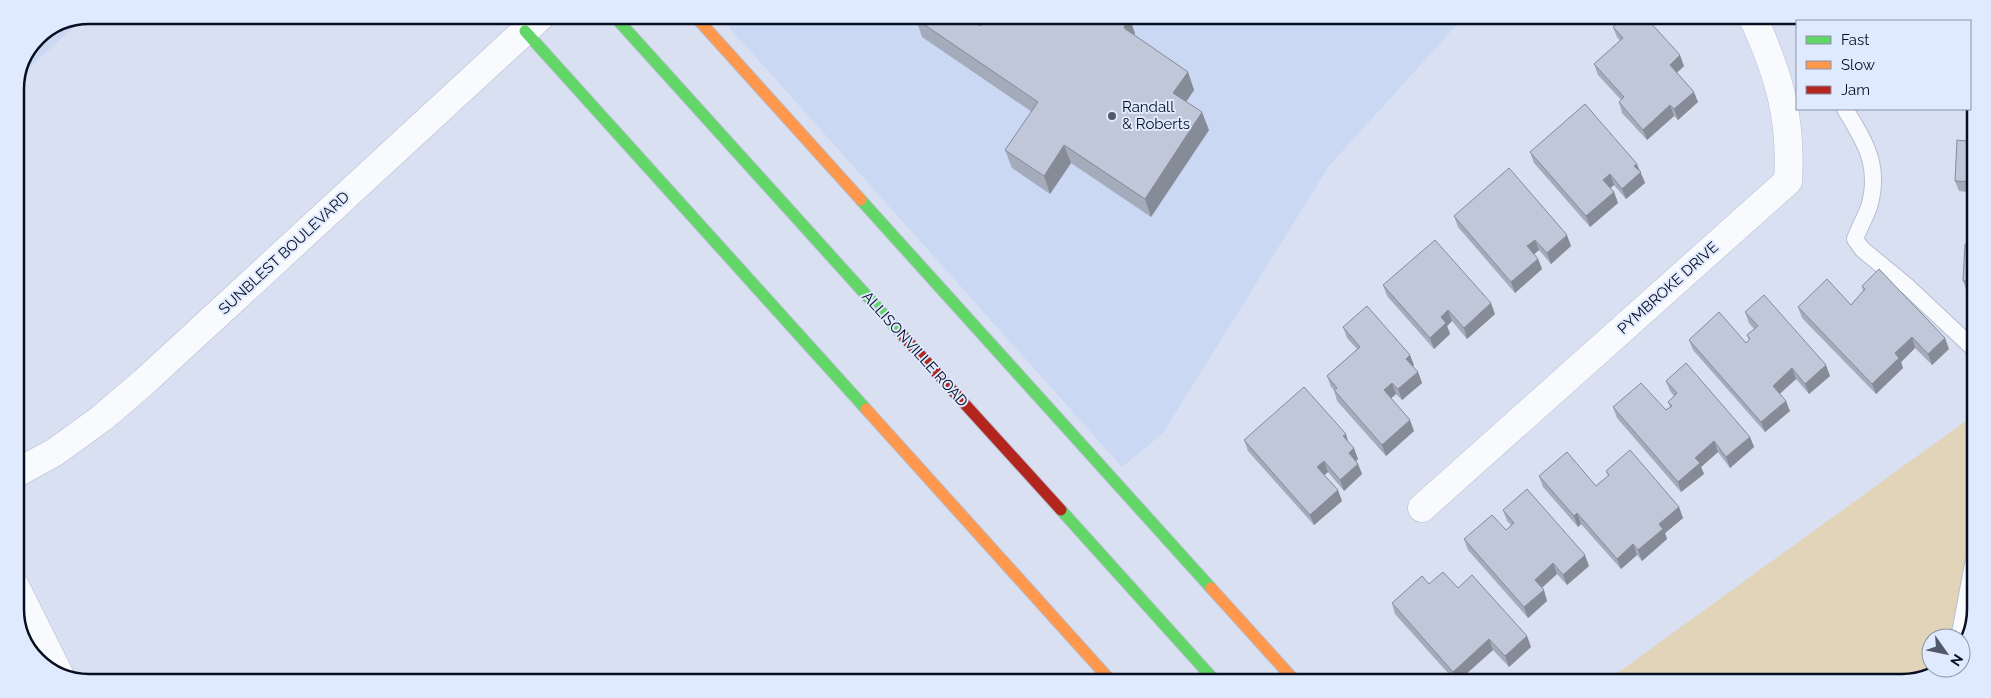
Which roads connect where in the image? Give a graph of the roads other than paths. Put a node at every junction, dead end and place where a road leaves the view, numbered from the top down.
1 (532, 24) edge
2 (534, 24) edge
3 (621, 24) edge
4 (702, 24) edge
5 (1756, 24) edge
6 (1846, 110) edge
7 (1967, 342) edge
8 (24, 469) edge
9 (1422, 508) dead end
10 (1967, 596) edge
11 (24, 604) edge
12 (1961, 628) edge
13 (54, 664) edge
14 (1105, 674) edge
15 (1208, 674) edge
16 (1289, 674) edge

1 - 8 street, SUNBLEST BOULEVARD
2 - 14 main road
3 - 15 main road, ALLISONVILLE ROAD
4 - 16 main road
5 - 9 street, PYMBROKE DRIVE
6 - 7 lane
10 - 12 lane
11 - 13 street

